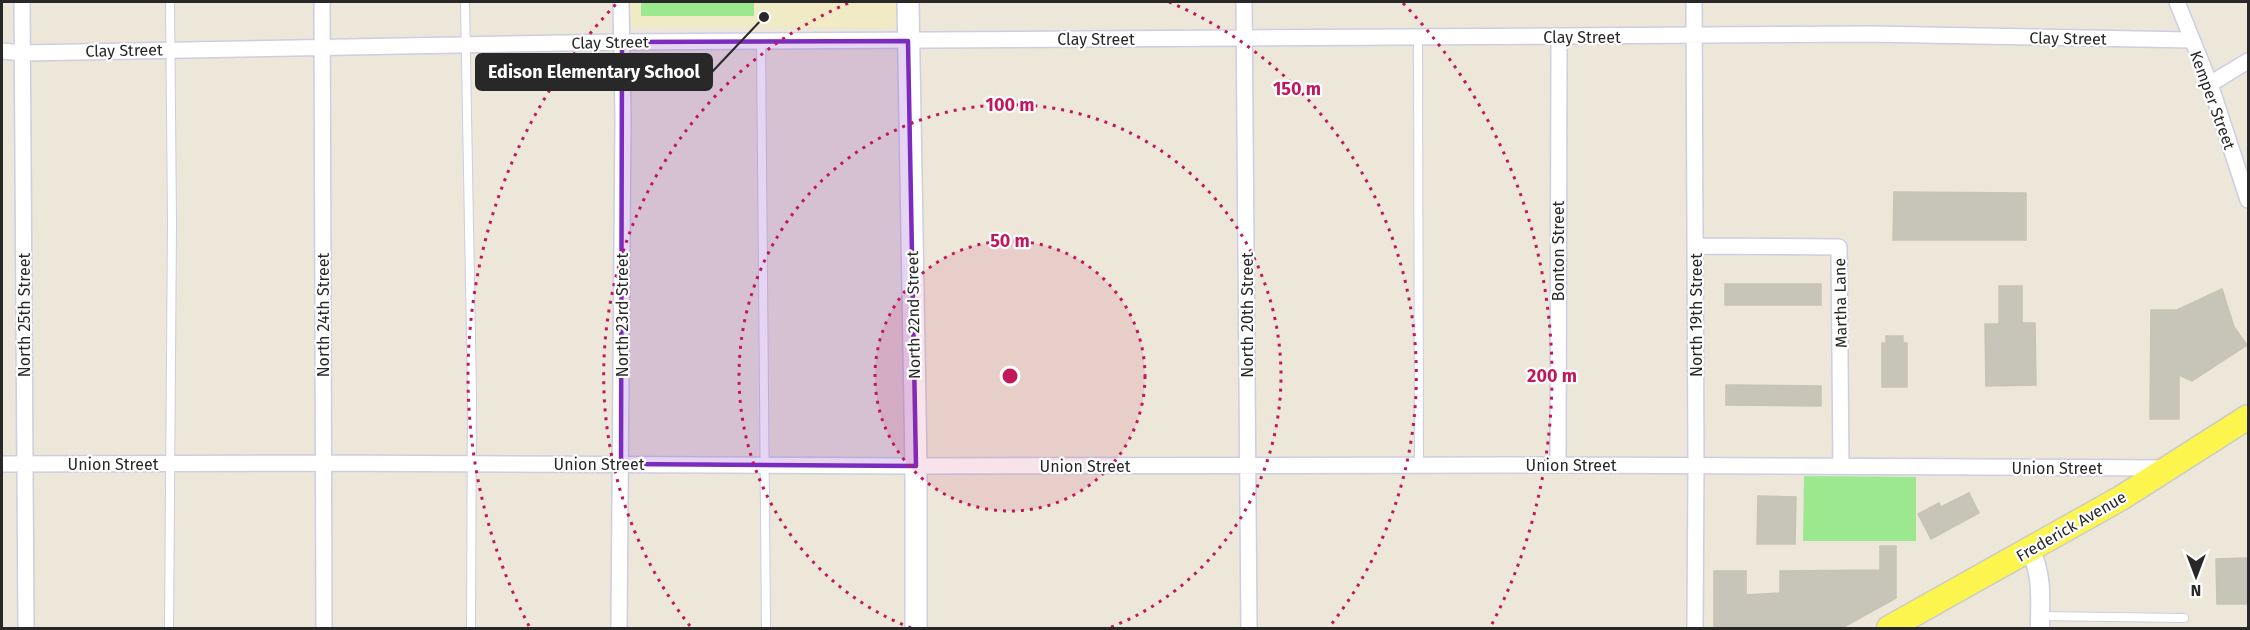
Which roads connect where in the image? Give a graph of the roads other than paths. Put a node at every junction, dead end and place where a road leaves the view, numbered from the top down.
1 (22, 2) edge
2 (170, 2) edge
3 (322, 2) edge
4 (465, 2) edge
5 (621, 2) edge
6 (908, 2) edge
7 (1244, 2) edge
8 (1694, 2) edge
9 (2176, 2) edge
10 (1695, 36) junction
11 (1559, 37) junction
12 (1245, 38) junction
13 (1418, 38) junction
14 (2191, 40) junction
15 (908, 41) junction
16 (622, 42) junction
17 (761, 42) junction
18 (465, 46) junction
19 (321, 47) junction
20 (171, 50) junction
21 (2, 51) edge
22 (23, 53) junction
23 (2248, 60) edge
24 (2210, 84) junction
25 (2248, 200) edge
26 (1696, 246) junction
27 (2248, 417) edge
28 (324, 463) junction
29 (2, 464) edge
30 (25, 464) junction
31 (171, 464) junction
32 (471, 464) junction
33 (621, 464) junction
34 (766, 465) junction
35 (1419, 465) junction
36 (1558, 465) junction
37 (916, 466) junction
38 (1248, 466) junction
39 (1696, 466) junction
40 (1841, 466) junction
41 (2168, 468) junction
42 (2030, 550) junction
43 (2184, 618) dead end
44 (2040, 622) edge
45 (26, 628) edge
46 (169, 628) edge
47 (324, 628) edge
48 (471, 628) edge
49 (619, 628) edge
50 (766, 628) edge
51 (916, 628) edge
52 (1249, 628) edge
53 (1695, 628) edge
54 (1890, 628) edge

1 - 22 street, North 25th Street
2 - 20 lane
3 - 19 street, North 24th Street
4 - 18 lane
5 - 16 street, North 23rd Street
6 - 15 main road, North 22nd Street
7 - 12 street, North 20th Street
8 - 10 street, North 19th Street
9 - 14 street, Kemper Street
10 - 11 street, Clay Street
10 - 14 street, Clay Street
10 - 26 street, North 19th Street
11 - 13 street, Clay Street
11 - 36 street, Bonton Street
12 - 13 street, Clay Street
12 - 15 street, Clay Street
12 - 38 street, North 20th Street
13 - 35 lane
14 - 24 street, Kemper Street
15 - 17 street, Clay Street
15 - 37 main road, North 22nd Street
16 - 17 street, Clay Street
16 - 18 street, Clay Street
16 - 33 street, North 23rd Street
17 - 34 lane
18 - 19 street, Clay Street
18 - 32 lane
19 - 20 street, Clay Street
19 - 28 street, North 24th Street
20 - 22 street, Clay Street
20 - 31 lane
21 - 22 street, Clay Street
22 - 30 street, North 25th Street
23 - 24 street
24 - 25 street, Kemper Street
26 - 39 street, North 19th Street
26 - 40 street, Martha Lane
27 - 41 main road, Frederick Avenue
28 - 31 street, Union Street
28 - 32 street, Union Street
28 - 47 street, North 24th Street
29 - 30 street, Union Street
30 - 31 street, Union Street
30 - 45 street, North 25th Street
31 - 46 lane
32 - 33 street, Union Street
32 - 48 lane
33 - 34 street, Union Street
33 - 49 street, North 23rd Street
34 - 37 street, Union Street
34 - 50 lane
35 - 36 street, Union Street
35 - 38 street, Union Street
36 - 39 street, Union Street
37 - 38 street, Union Street
37 - 51 main road, North 22nd Street
38 - 52 street, North 20th Street
39 - 40 street, Union Street
39 - 53 street, North 19th Street
40 - 41 street, Union Street
41 - 42 main road, Frederick Avenue
42 - 44 street
42 - 54 main road, Frederick Avenue
43 - 44 lane

